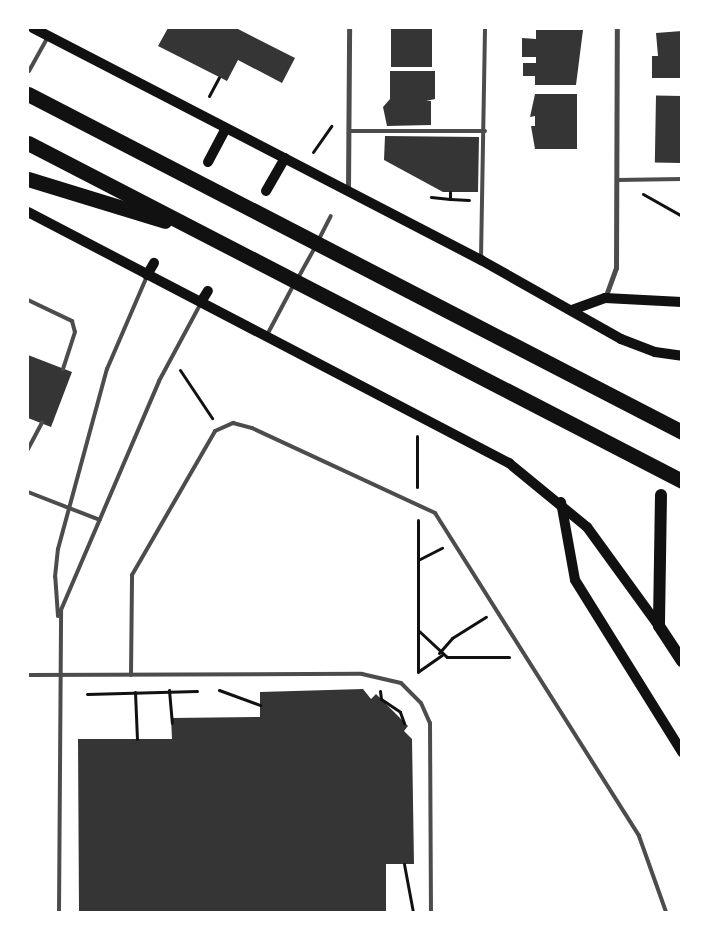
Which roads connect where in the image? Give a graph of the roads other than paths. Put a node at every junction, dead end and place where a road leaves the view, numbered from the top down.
1 (33, 28) edge
2 (349, 28) edge
3 (485, 28) edge
4 (617, 28) edge
5 (50, 31) edge
6 (30, 71) dead end
7 (28, 94) edge
8 (226, 128) junction
9 (348, 131) junction
10 (485, 131) junction
11 (28, 143) edge
12 (285, 158) junction
13 (208, 162) dead end
14 (682, 179) edge
15 (28, 180) edge
16 (616, 180) junction
17 (348, 190) junction
18 (266, 191) dead end
19 (28, 212) edge
20 (331, 216) dead end
21 (202, 232) junction
22 (481, 260) junction
23 (154, 263) dead end
24 (147, 275) junction
25 (208, 291) dead end
26 (605, 298) junction
27 (28, 300) edge
28 (201, 302) junction
29 (682, 302) edge
30 (572, 310) junction
31 (266, 335) junction
32 (682, 356) edge
33 (63, 369) dead end
34 (42, 423) dead end
35 (682, 432) edge
36 (28, 449) edge
37 (682, 481) edge
38 (28, 492) edge
39 (661, 495) dead end
40 (561, 502) junction
41 (70, 508) junction
42 (100, 520) junction
43 (58, 621) junction
44 (659, 626) junction
45 (682, 661) edge
46 (58, 673) junction
47 (28, 675) edge
48 (131, 675) junction
49 (682, 752) edge
50 (59, 912) edge
51 (431, 912) edge
52 (666, 912) edge

1 - 5 main road
2 - 9 street
3 - 10 lane
4 - 16 street
5 - 6 lane
5 - 8 main road
7 - 35 highway
8 - 12 main road
8 - 13 main road
9 - 10 lane
9 - 17 street
10 - 22 lane
11 - 21 highway
12 - 17 main road
12 - 18 main road
14 - 16 lane
15 - 21 highway
16 - 26 street
17 - 22 main road
19 - 24 main road
20 - 31 lane
21 - 37 highway
22 - 30 main road
23 - 24 main road
24 - 28 main road
24 - 41 lane
25 - 28 main road
26 - 29 main road
26 - 30 main road
27 - 33 lane
28 - 31 main road
28 - 42 lane
30 - 32 main road
31 - 40 main road
34 - 36 lane
38 - 41 lane
39 - 44 main road
40 - 44 main road
40 - 49 main road
41 - 42 lane
41 - 43 lane
42 - 43 lane
43 - 46 lane
44 - 45 main road
46 - 47 lane
46 - 48 lane
46 - 50 lane
48 - 51 lane
48 - 52 lane

